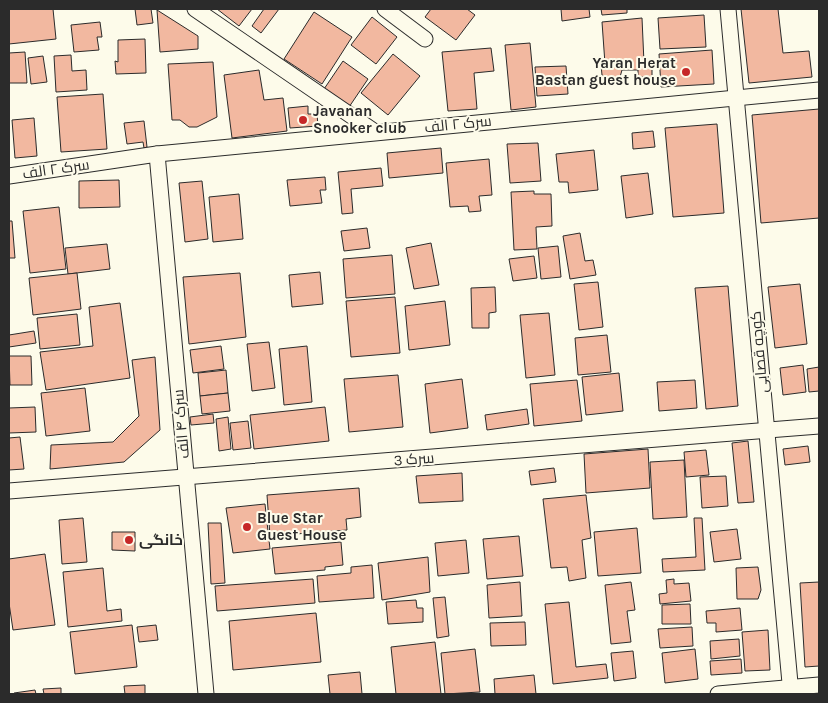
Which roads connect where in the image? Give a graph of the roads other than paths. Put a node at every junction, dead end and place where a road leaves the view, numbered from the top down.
1 (195, 9) edge
2 (385, 9) edge
3 (728, 9) edge
4 (425, 39) dead end
5 (819, 90) edge
6 (737, 98) junction
7 (375, 132) junction
8 (157, 154) junction
9 (9, 176) edge
10 (819, 426) edge
11 (766, 432) junction
12 (186, 477) junction
13 (9, 491) edge
14 (819, 685) edge
15 (791, 691) edge
16 (206, 694) edge
17 (718, 694) edge

1 - 7 street
2 - 4 street
3 - 6 street, کوچه قصابی
5 - 6 street, سرک ۲ الف
6 - 7 street, سرک ۲ الف
6 - 11 street, کوچه قصابی
7 - 8 street, سرک ۲ الف
8 - 9 street, سرک ۲ الف
8 - 12 street, سرک ۴ الف
10 - 11 street, سرک 3
11 - 12 street, سرک 3
11 - 15 street, کوچه قصابی
12 - 13 street, سرک 3
12 - 16 street, سرک ۴ الف
14 - 15 street
15 - 17 street

